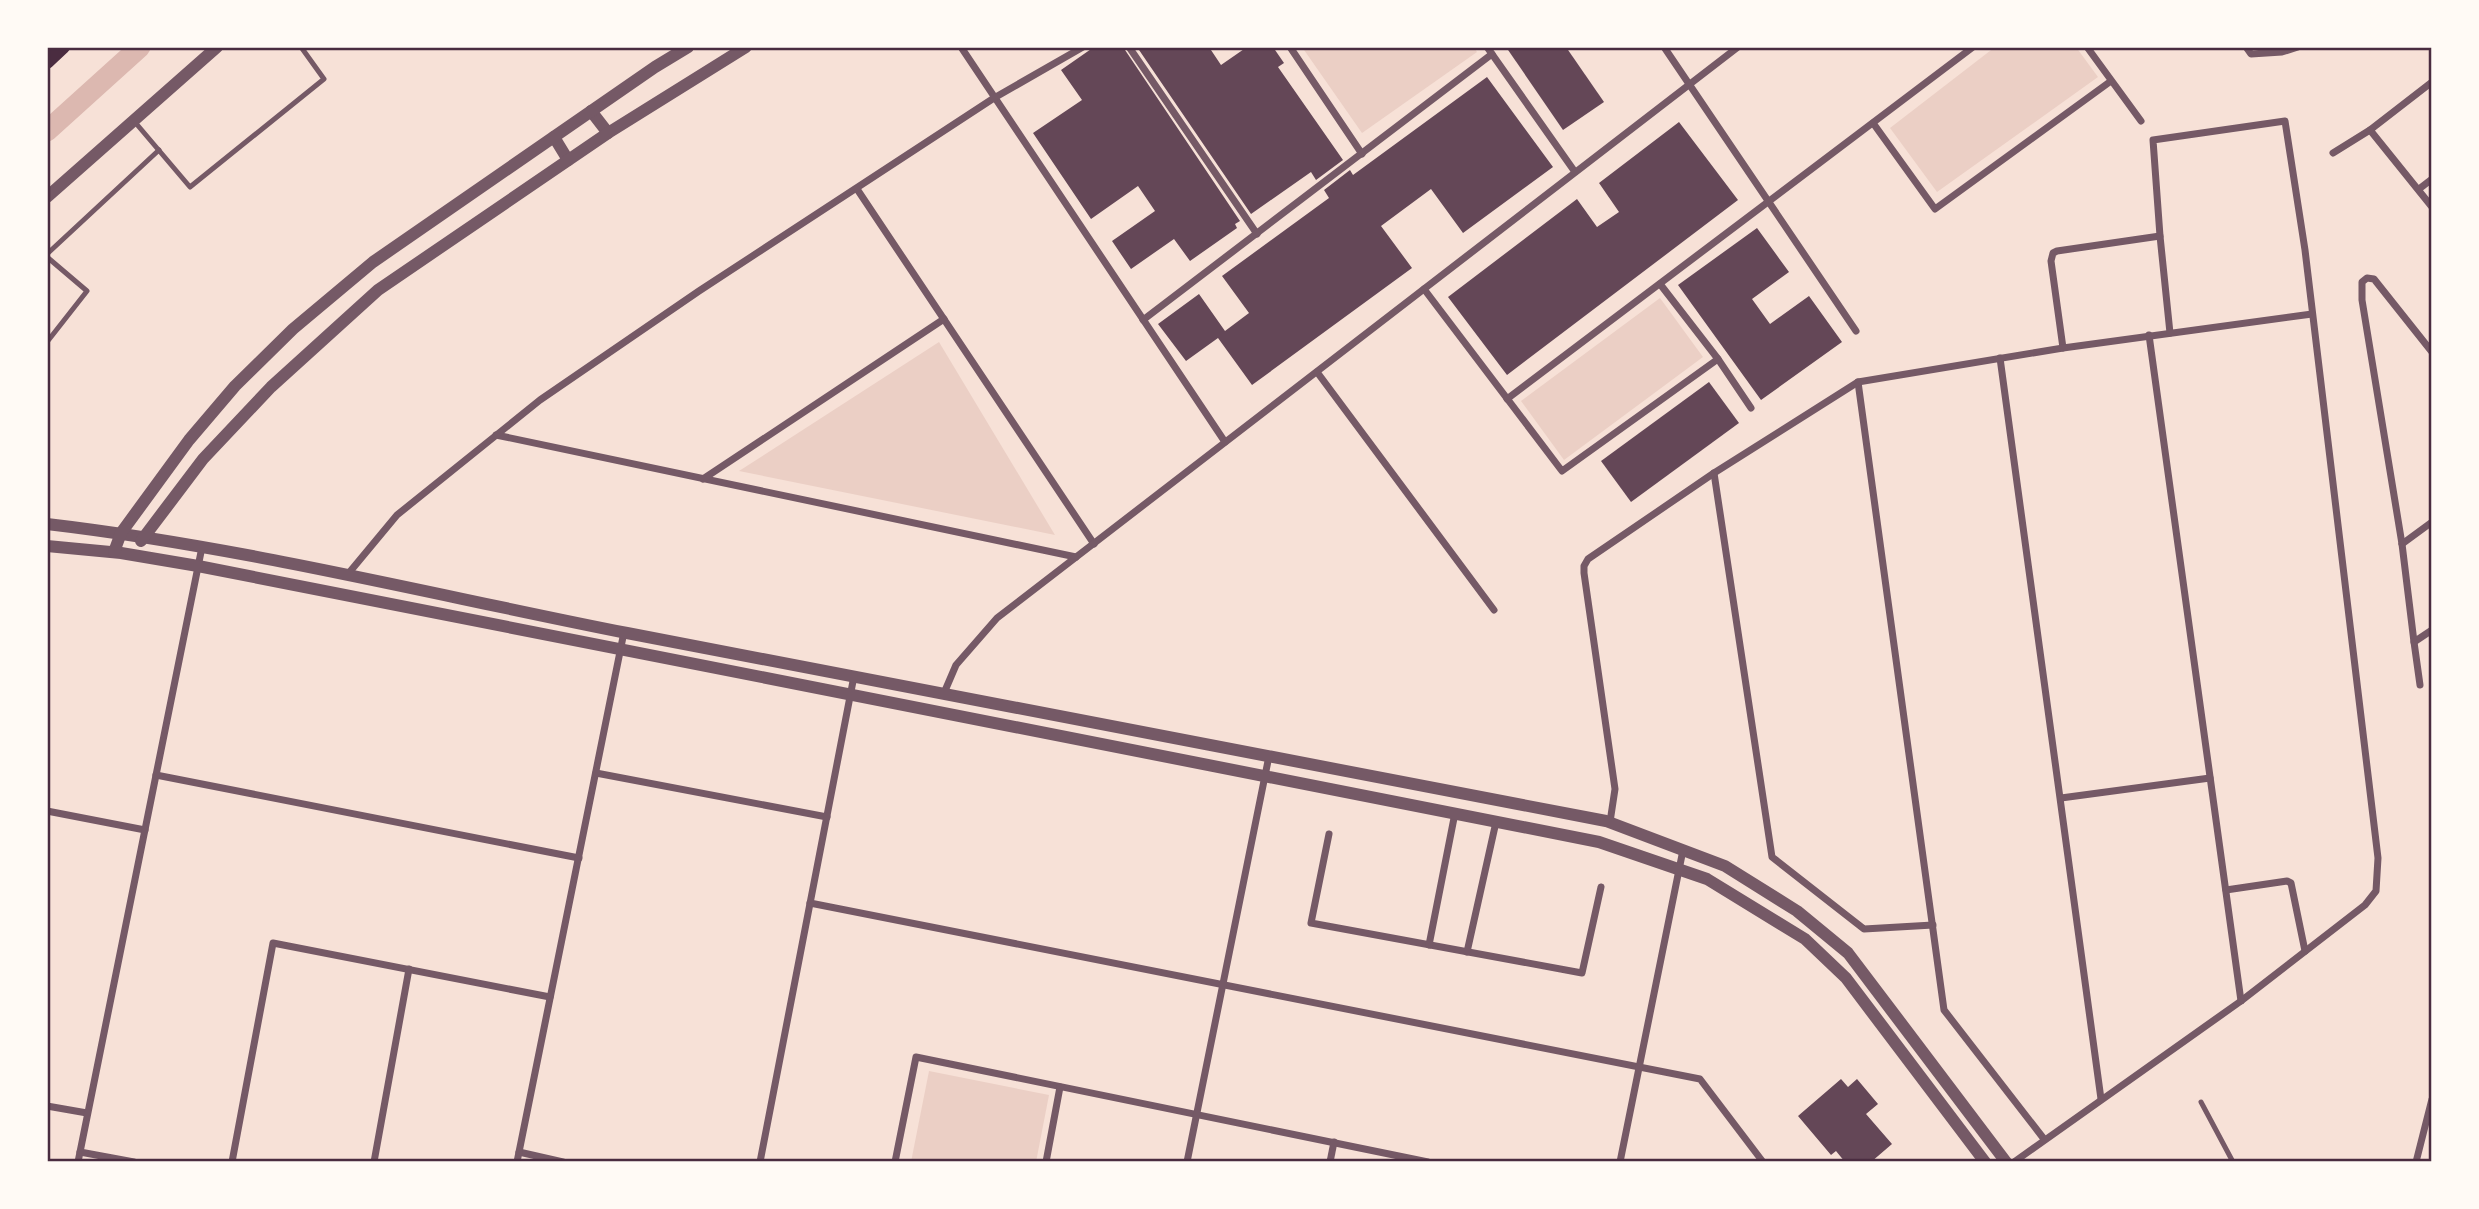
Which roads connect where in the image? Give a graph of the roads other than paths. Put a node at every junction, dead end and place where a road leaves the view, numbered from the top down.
1 (63, 47) edge
2 (217, 47) edge
3 (301, 47) edge
4 (688, 47) edge
5 (746, 47) edge
6 (961, 47) edge
7 (1083, 47) edge
8 (1129, 47) edge
9 (1290, 47) edge
10 (1664, 47) edge
11 (1738, 47) edge
12 (1973, 47) edge
13 (2087, 47) edge
14 (2246, 47) edge
15 (2298, 47) edge
16 (1490, 51) edge
17 (47, 62) edge
18 (2111, 81) junction
19 (2432, 82) edge
20 (1689, 85) junction
21 (995, 98) junction
22 (592, 111) junction
23 (134, 121) junction
24 (2141, 121) dead end
25 (1872, 123) junction
26 (2370, 130) junction
27 (608, 133) junction
28 (554, 137) junction
29 (159, 150) junction
30 (1362, 153) junction
31 (2333, 153) dead end
32 (568, 160) junction
33 (1575, 172) junction
34 (2432, 179) edge
35 (857, 189) junction
36 (2418, 189) junction
37 (47, 197) edge
38 (1768, 202) junction
39 (2432, 207) edge
40 (1257, 234) junction
41 (2160, 236) junction
42 (47, 255) edge
43 (351, 280) junction
44 (1660, 284) junction
45 (1424, 289) junction
46 (366, 300) junction
47 (2312, 314) junction
48 (944, 319) junction
49 (1143, 320) junction
50 (1856, 331) dead end
51 (2170, 333) junction
52 (2149, 335) junction
53 (47, 342) edge
54 (2063, 348) junction
55 (2432, 352) edge
56 (2000, 358) junction
57 (1718, 359) junction
58 (1317, 372) junction
59 (1858, 382) junction
60 (1507, 399) junction
61 (1751, 408) dead end
62 (496, 435) junction
63 (1225, 442) junction
64 (1714, 473) junction
65 (703, 479) junction
66 (2432, 522) edge
67 (47, 524) edge
68 (121, 533) junction
69 (143, 537) junction
70 (1094, 544) junction
71 (2402, 544) junction
72 (47, 547) edge
73 (202, 547) junction
74 (114, 552) junction
75 (136, 555) junction
76 (1076, 558) junction
77 (198, 566) junction
78 (348, 574) junction
79 (1494, 610) dead end
80 (2432, 630) edge
81 (624, 632) junction
82 (2414, 642) junction
83 (621, 651) junction
84 (854, 676) junction
85 (2420, 685) dead end
86 (944, 693) junction
87 (850, 696) junction
88 (1269, 756) junction
89 (596, 772) junction
90 (156, 775) junction
91 (1265, 776) junction
92 (2210, 778) junction
93 (2061, 798) junction
94 (47, 811) edge
95 (1455, 813) junction
96 (827, 817) junction
97 (1496, 821) junction
98 (1610, 822) junction
99 (145, 830) junction
100 (1329, 834) dead end
101 (1683, 850) junction
102 (579, 858) junction
103 (1679, 870) junction
104 (1601, 887) dead end
105 (2226, 890) junction
106 (810, 902) junction
107 (1933, 925) junction
108 (1429, 945) junction
109 (2305, 951) junction
110 (1467, 952) junction
111 (409, 970) junction
112 (1223, 984) junction
113 (550, 997) junction
114 (2241, 1001) junction
115 (1639, 1066) junction
116 (1060, 1087) junction
117 (2101, 1099) junction
118 (2432, 1099) edge
119 (2202, 1102) dead end
120 (47, 1106) edge
121 (88, 1113) junction
122 (1197, 1114) junction
123 (2431, 1114) edge
124 (2044, 1139) junction
125 (1334, 1142) junction
126 (80, 1152) junction
127 (519, 1152) junction
128 (1759, 1159) edge
129 (78, 1162) edge
130 (134, 1162) edge
131 (232, 1162) edge
132 (374, 1162) edge
133 (517, 1162) edge
134 (563, 1162) edge
135 (760, 1162) edge
136 (895, 1162) edge
137 (1046, 1162) edge
138 (1187, 1162) edge
139 (1330, 1162) edge
140 (1428, 1162) edge
141 (1620, 1162) edge
142 (1985, 1162) edge
143 (2006, 1162) edge
144 (2014, 1162) edge
145 (2233, 1162) edge
146 (2416, 1162) edge

1 - 17 main road
2 - 23 street
3 - 29 lane
4 - 22 street
5 - 27 street
6 - 21 street
7 - 21 street
8 - 40 street
9 - 30 street
10 - 20 street
11 - 20 street
12 - 25 street
13 - 18 street
14 - 15 street
16 - 30 street
16 - 33 street
18 - 24 street
18 - 25 street
19 - 26 street
20 - 33 street
20 - 38 street
21 - 35 street
21 - 49 street
22 - 27 street
22 - 28 street
23 - 29 lane
23 - 37 street
25 - 38 street
26 - 31 street
26 - 36 street
27 - 32 street
28 - 32 street
28 - 43 street
29 - 42 lane
30 - 40 street
32 - 46 street
33 - 45 street
34 - 36 street
35 - 48 street
35 - 62 street
36 - 39 street
38 - 44 street
38 - 50 street
40 - 49 street
41 - 47 street
41 - 51 street
41 - 54 street
42 - 53 lane
43 - 46 street
43 - 68 street
44 - 57 street
44 - 60 street
45 - 58 street
45 - 60 street
46 - 69 street
47 - 51 street
47 - 109 street
48 - 65 street
48 - 70 street
49 - 63 street
51 - 52 street
52 - 54 street
52 - 92 street
54 - 56 street
55 - 71 street
56 - 59 street
56 - 93 street
57 - 60 street
57 - 61 street
58 - 63 street
58 - 79 street
59 - 64 street
59 - 107 street
62 - 65 street
62 - 78 street
63 - 70 street
64 - 98 street
64 - 107 street
65 - 76 street
66 - 71 street
67 - 68 street
68 - 69 street
68 - 74 street
69 - 73 street
69 - 75 street
70 - 76 street
71 - 82 street
72 - 74 street
73 - 77 street
73 - 78 street
74 - 75 street
75 - 77 street
76 - 86 street
77 - 83 street
77 - 90 street
78 - 81 street
80 - 82 street
81 - 83 street
81 - 84 street
82 - 85 street
83 - 87 street
83 - 89 street
84 - 86 street
84 - 87 street
86 - 88 street
87 - 91 street
87 - 96 street
88 - 91 street
88 - 98 street
89 - 96 street
89 - 102 street
90 - 99 street
90 - 102 street
91 - 95 street
91 - 112 street
92 - 93 street
92 - 105 street
93 - 117 street
94 - 99 street
95 - 97 street
95 - 108 street
96 - 106 street
97 - 103 street
97 - 110 street
98 - 101 street
99 - 121 street
100 - 108 street
101 - 103 street
101 - 143 street
102 - 113 street
103 - 115 street
103 - 142 street
104 - 110 street
105 - 109 street
105 - 114 street
106 - 112 street
106 - 135 street
107 - 124 street
108 - 110 street
109 - 114 street
111 - 113 street
111 - 131 street
111 - 132 street
112 - 115 street
112 - 122 street
113 - 127 street
114 - 117 street
115 - 128 street
115 - 141 street
116 - 122 street
116 - 136 street
116 - 137 street
117 - 124 street
118 - 123 street
119 - 145 lane
120 - 121 street
121 - 126 street
122 - 125 street
122 - 138 street
123 - 146 street
124 - 144 street
125 - 139 street
125 - 140 street
126 - 129 street
126 - 130 street
127 - 133 street
127 - 134 street

